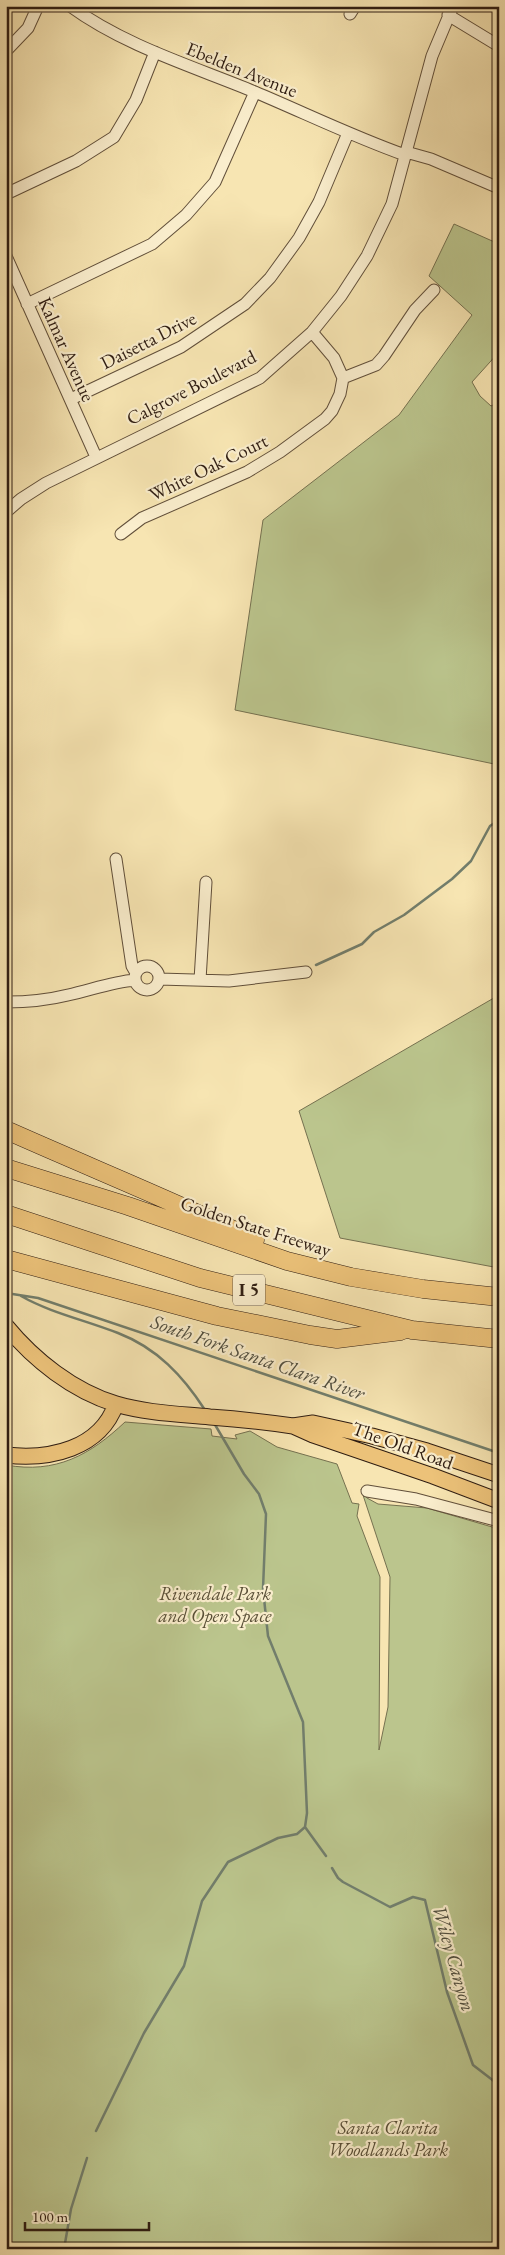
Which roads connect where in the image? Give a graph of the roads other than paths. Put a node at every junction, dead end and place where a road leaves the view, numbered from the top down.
1 (38, 6) edge
2 (70, 6) edge
3 (451, 11) edge
4 (499, 46) edge
5 (6, 52) edge
6 (155, 52) junction
7 (255, 92) junction
8 (348, 133) junction
9 (406, 153) junction
10 (499, 188) edge
11 (6, 194) edge
12 (6, 256) edge
13 (434, 290) dead end
14 (28, 304) junction
15 (312, 332) junction
16 (344, 378) junction
17 (71, 399) junction
18 (96, 457) junction
19 (6, 512) edge
20 (121, 534) dead end
21 (116, 859) dead end
22 (206, 882) dead end
23 (306, 972) dead end
24 (136, 976) junction
25 (159, 979) junction
26 (200, 980) junction
27 (6, 1002) edge
28 (6, 1130) edge
29 (6, 1168) edge
30 (6, 1214) edge
31 (6, 1259) edge
32 (314, 1268) junction
33 (499, 1297) edge
34 (6, 1326) edge
35 (412, 1330) junction
36 (499, 1339) edge
37 (116, 1404) junction
38 (293, 1426) junction
39 (6, 1455) edge
40 (499, 1475) edge
41 (367, 1490) dead end
42 (499, 1501) edge
43 (499, 1521) edge

1 - 5 street
2 - 6 street, Ebelden Avenue
3 - 4 street
3 - 9 street, Calgrove Boulevard
6 - 7 street, Ebelden Avenue
6 - 11 street
7 - 8 street, Ebelden Avenue
7 - 14 street
8 - 9 street, Ebelden Avenue
8 - 17 street, Daisetta Drive
9 - 10 street, Ebelden Avenue
9 - 15 street, Calgrove Boulevard
12 - 14 street, Kalmar Avenue
13 - 16 street
14 - 17 street, Kalmar Avenue
15 - 16 street
15 - 18 street, Calgrove Boulevard
16 - 20 street, White Oak Court
17 - 18 street, Kalmar Avenue
18 - 19 street, Calgrove Boulevard
21 - 24 street
22 - 26 street
23 - 26 street
24 - 25 street
24 - 25 street
24 - 27 street
25 - 26 street
28 - 32 highway
29 - 32 highway, Golden State Freeway / I 5
30 - 35 highway, I 5
31 - 35 highway
32 - 33 highway, Golden State Freeway / I 5
34 - 37 main road
35 - 36 highway, I 5
37 - 38 main road
37 - 39 main road
38 - 40 main road, The Old Road
38 - 42 main road, The Old Road
41 - 43 street

